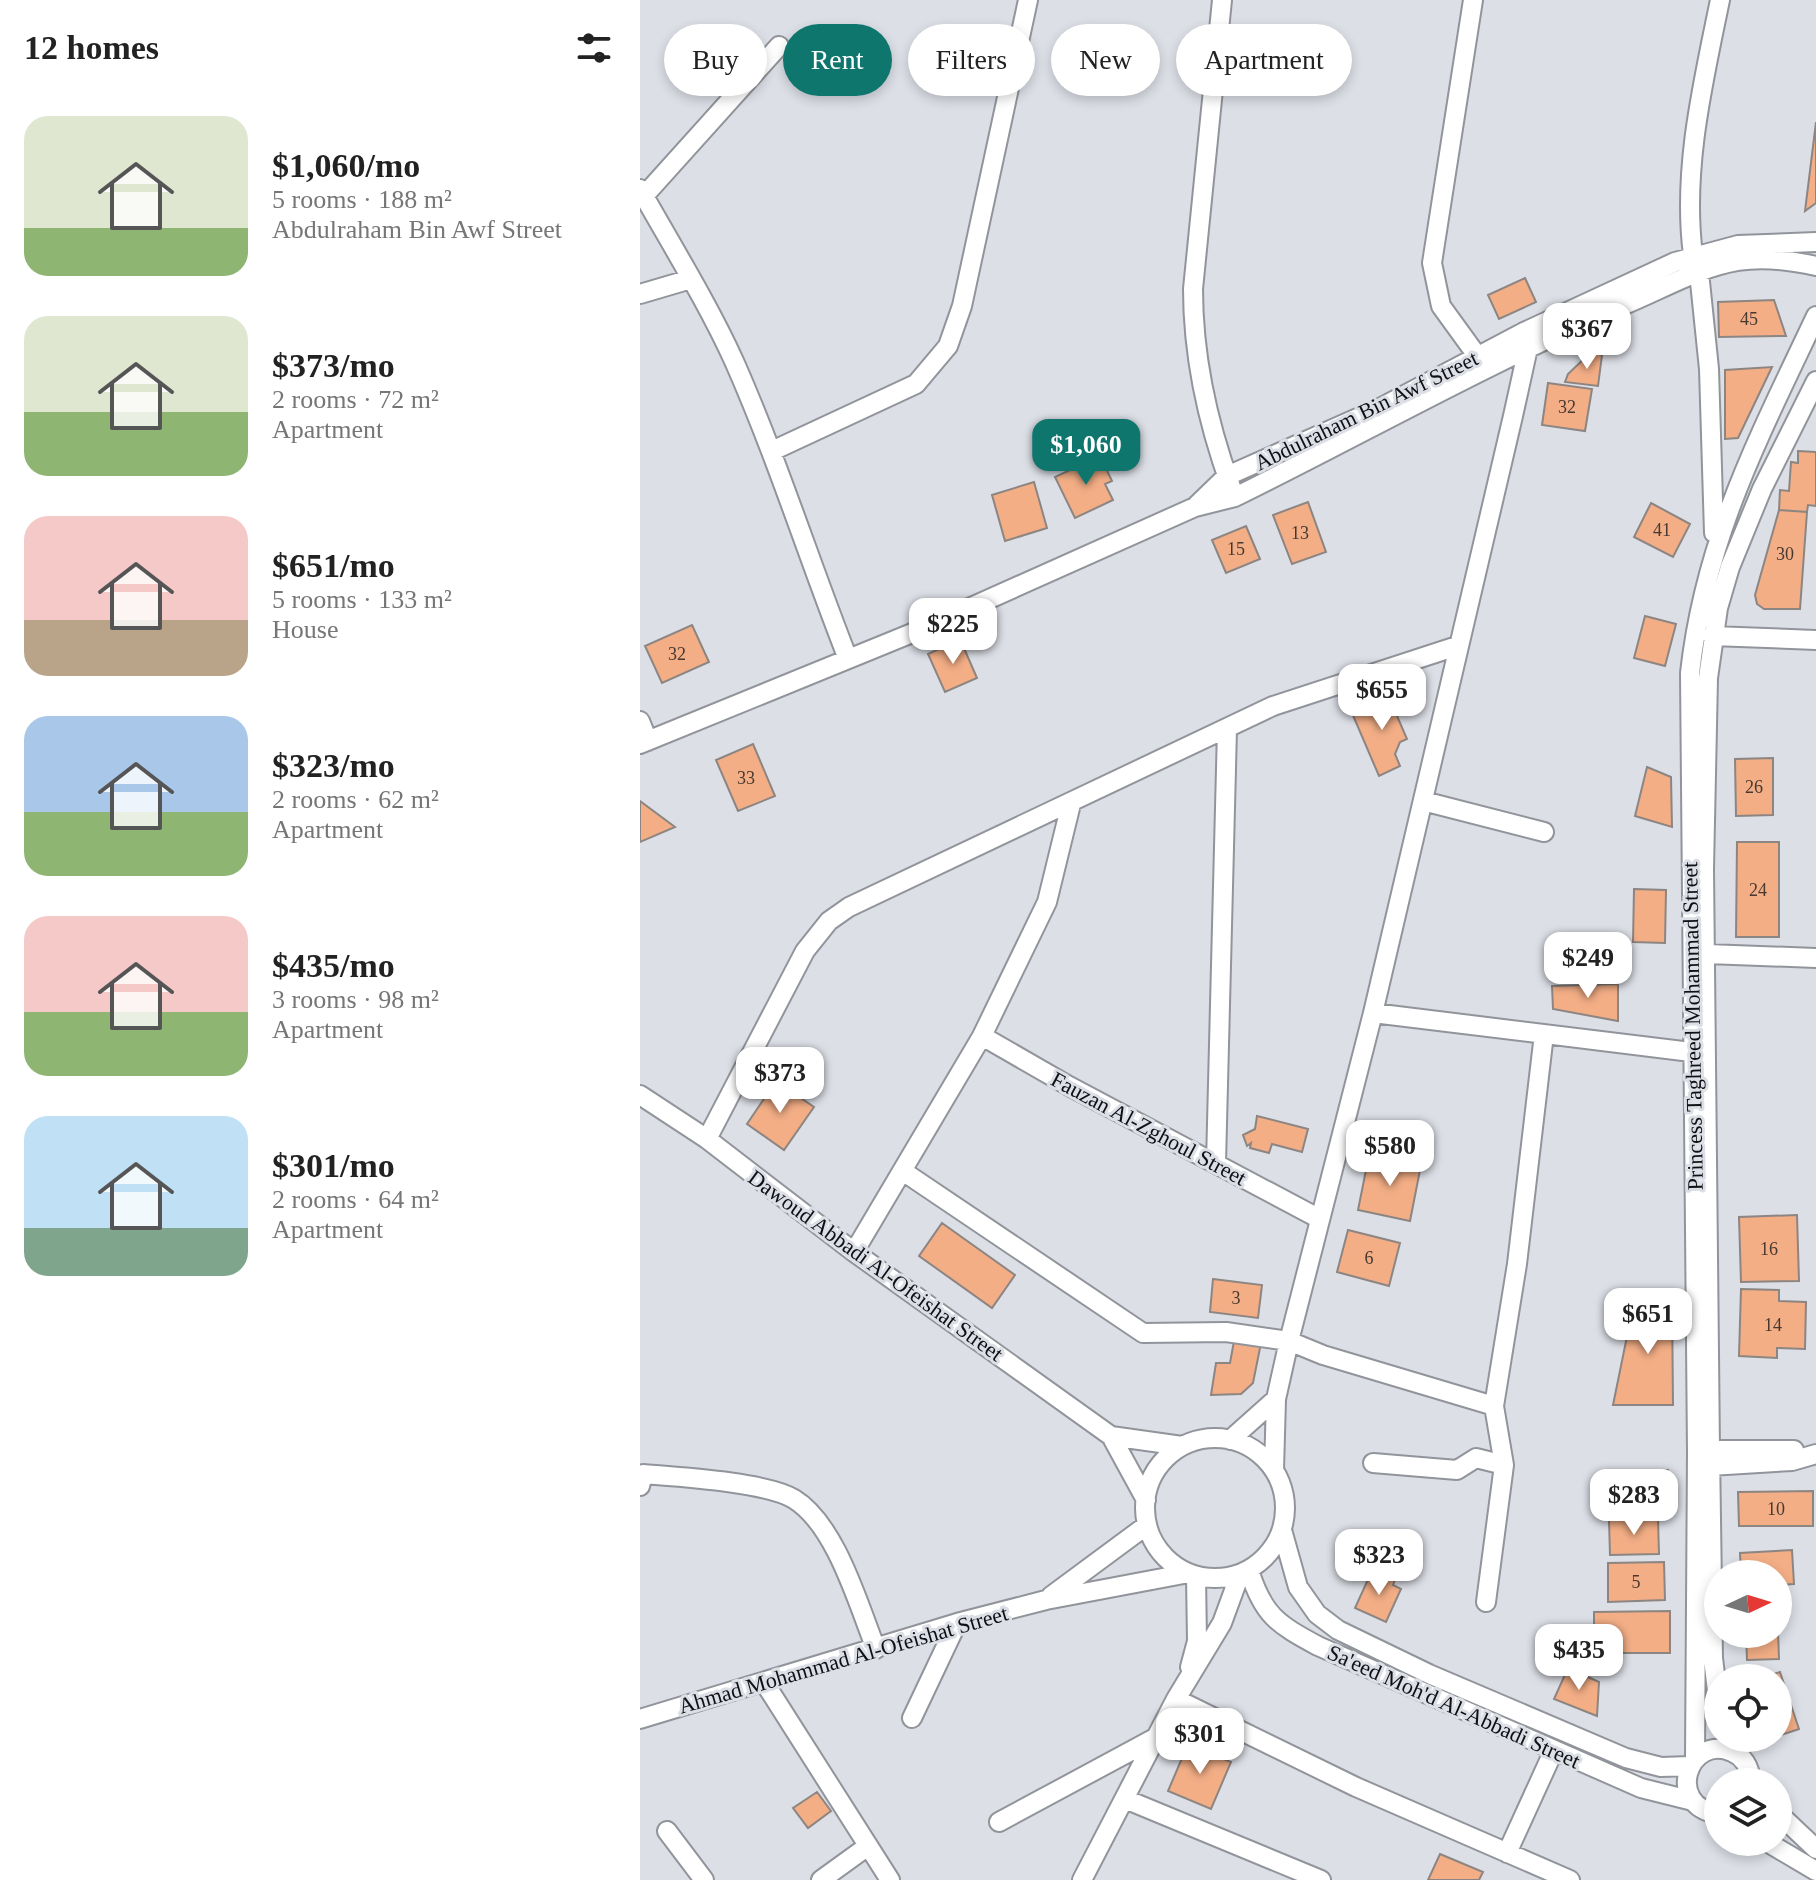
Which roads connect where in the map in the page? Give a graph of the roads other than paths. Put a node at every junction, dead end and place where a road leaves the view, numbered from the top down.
1 (1028, 0) edge
2 (1222, 0) edge
3 (1473, 0) edge
4 (1720, 0) edge
5 (779, 46) dead end
6 (642, 192) edge
7 (1816, 242) edge
8 (1696, 264) junction
9 (1816, 266) edge
10 (691, 279) junction
11 (640, 294) edge
12 (1816, 316) edge
13 (1526, 340) junction
14 (1478, 357) junction
15 (1816, 381) edge
16 (772, 451) junction
17 (1227, 476) junction
18 (1235, 497) junction
19 (1195, 507) junction
20 (1714, 546) junction
21 (1712, 636) junction
22 (1816, 640) edge
23 (1457, 646) junction
24 (848, 659) junction
25 (640, 721) edge
26 (1227, 729) junction
27 (644, 743) edge
28 (1423, 801) junction
29 (1071, 804) junction
30 (1544, 832) dead end
31 (1707, 954) junction
32 (1816, 958) edge
33 (1373, 1013) junction
34 (1544, 1034) junction
35 (982, 1036) junction
36 (1691, 1052) junction
37 (640, 1095) edge
38 (707, 1139) junction
39 (1216, 1163) junction
40 (904, 1172) junction
41 (1318, 1218) junction
42 (854, 1252) junction
43 (1289, 1341) junction
44 (1276, 1399) junction
45 (1494, 1406) junction
46 (1111, 1436) junction
47 (1230, 1440) junction
48 (1182, 1446) junction
49 (1816, 1454) edge
50 (1710, 1458) junction
51 (1373, 1463) dead end
52 (1504, 1465) junction
53 (1274, 1470) junction
54 (641, 1474) edge
55 (1146, 1500) junction
56 (1147, 1525) junction
57 (1282, 1530) junction
58 (1244, 1572) junction
59 (1192, 1575) junction
60 (1046, 1600) junction
61 (1486, 1602) dead end
62 (957, 1623) junction
63 (876, 1649) junction
64 (1714, 1664) edge
65 (1188, 1678) junction
66 (764, 1682) junction
67 (1176, 1699) junction
68 (912, 1718) dead end
69 (640, 1719) edge
70 (1155, 1738) junction
71 (1554, 1750) junction
72 (1715, 1752) edge
73 (1692, 1763) junction
74 (1125, 1799) junction
75 (1693, 1801) junction
76 (1704, 1810) edge
77 (999, 1822) dead end
78 (1792, 1826) edge
79 (667, 1831) dead end
80 (868, 1846) junction
81 (1816, 1849) edge
82 (1507, 1853) junction
83 (1791, 1856) edge
84 (1816, 1871) edge
85 (704, 1880) edge
86 (821, 1880) edge
87 (890, 1880) edge
88 (1082, 1880) edge
89 (1321, 1880) edge
90 (1570, 1880) edge

1 - 16 street
2 - 17 street
3 - 14 street
4 - 8 street
5 - 6 street
6 - 10 street
7 - 8 street, Abdulraham Bin Awf Street
8 - 9 street, Abdulraham Bin Awf Street
8 - 13 street, Abdulraham Bin Awf Street
8 - 20 street
10 - 11 street
10 - 16 street
12 - 20 street, Princess Taghreed Mohammad Street
13 - 14 street, Abdulraham Bin Awf Street
13 - 18 street, Abdulraham Bin Awf Street
13 - 23 street
14 - 17 street, Abdulraham Bin Awf Street
15 - 21 street, Princess Taghreed Mohammad Street
16 - 24 street
17 - 18 street
17 - 19 street, Abdulraham Bin Awf Street
18 - 19 street, Abdulraham Bin Awf Street
19 - 24 street, Abdulraham Bin Awf Street
20 - 36 street, Princess Taghreed Mohammad Street
21 - 22 street
21 - 31 street, Princess Taghreed Mohammad Street
23 - 26 street
23 - 28 street
24 - 27 street, Abdulraham Bin Awf Street
25 - 27 street
26 - 29 street
26 - 39 street
28 - 30 street
28 - 33 street
29 - 35 street
29 - 38 street
31 - 32 street
31 - 50 street, Princess Taghreed Mohammad Street
33 - 34 street
33 - 41 street
34 - 36 street
34 - 45 street
35 - 39 street, Fauzan Al-Zghoul Street
35 - 40 street
36 - 73 street, Princess Taghreed Mohammad Street
37 - 38 street, Dawoud Abbadi Al-Ofeishat Street
38 - 42 street, Dawoud Abbadi Al-Ofeishat Street
39 - 41 street, Fauzan Al-Zghoul Street
40 - 42 street
40 - 43 street
41 - 43 street
42 - 46 street, Dawoud Abbadi Al-Ofeishat Street
43 - 44 street
43 - 45 street
44 - 47 street
44 - 53 street
45 - 52 street
46 - 48 street, Dawoud Abbadi Al-Ofeishat Street
46 - 55 street, Dawoud Abbadi Al-Ofeishat Street
47 - 48 street
47 - 53 street
48 - 55 street
49 - 50 street
50 - 64 street, Princess Taghreed Mohammad Street
51 - 52 street
52 - 61 street
53 - 57 street
54 - 63 street
55 - 56 street
56 - 59 street
56 - 60 street, Ahmad Mohammad Al-Ofeishat Street
57 - 58 street
57 - 73 street, Sa'eed Moh'd Al-Abbadi Street
58 - 59 street
58 - 65 street
58 - 71 street, Sa'eed Moh'd Al-Abbadi Street
59 - 60 street, Ahmad Mohammad Al-Ofeishat Street
59 - 65 street
60 - 62 street, Ahmad Mohammad Al-Ofeishat Street
62 - 63 street, Ahmad Mohammad Al-Ofeishat Street
62 - 68 street
63 - 66 street, Ahmad Mohammad Al-Ofeishat Street
65 - 67 street
66 - 69 street, Ahmad Mohammad Al-Ofeishat Street
66 - 80 street
67 - 70 street
67 - 82 street
70 - 74 street
70 - 77 street
71 - 75 street, Sa'eed Moh'd Al-Abbadi Street
71 - 82 street
72 - 73 street, Sa'eed Moh'd Al-Abbadi Street
73 - 75 street, Princess Taghreed Mohammad Street
74 - 88 street
74 - 89 street
75 - 76 street, Sa'eed Moh'd Al-Abbadi Street
78 - 81 street
79 - 85 street
80 - 86 street
80 - 87 street
82 - 90 street
83 - 84 street

